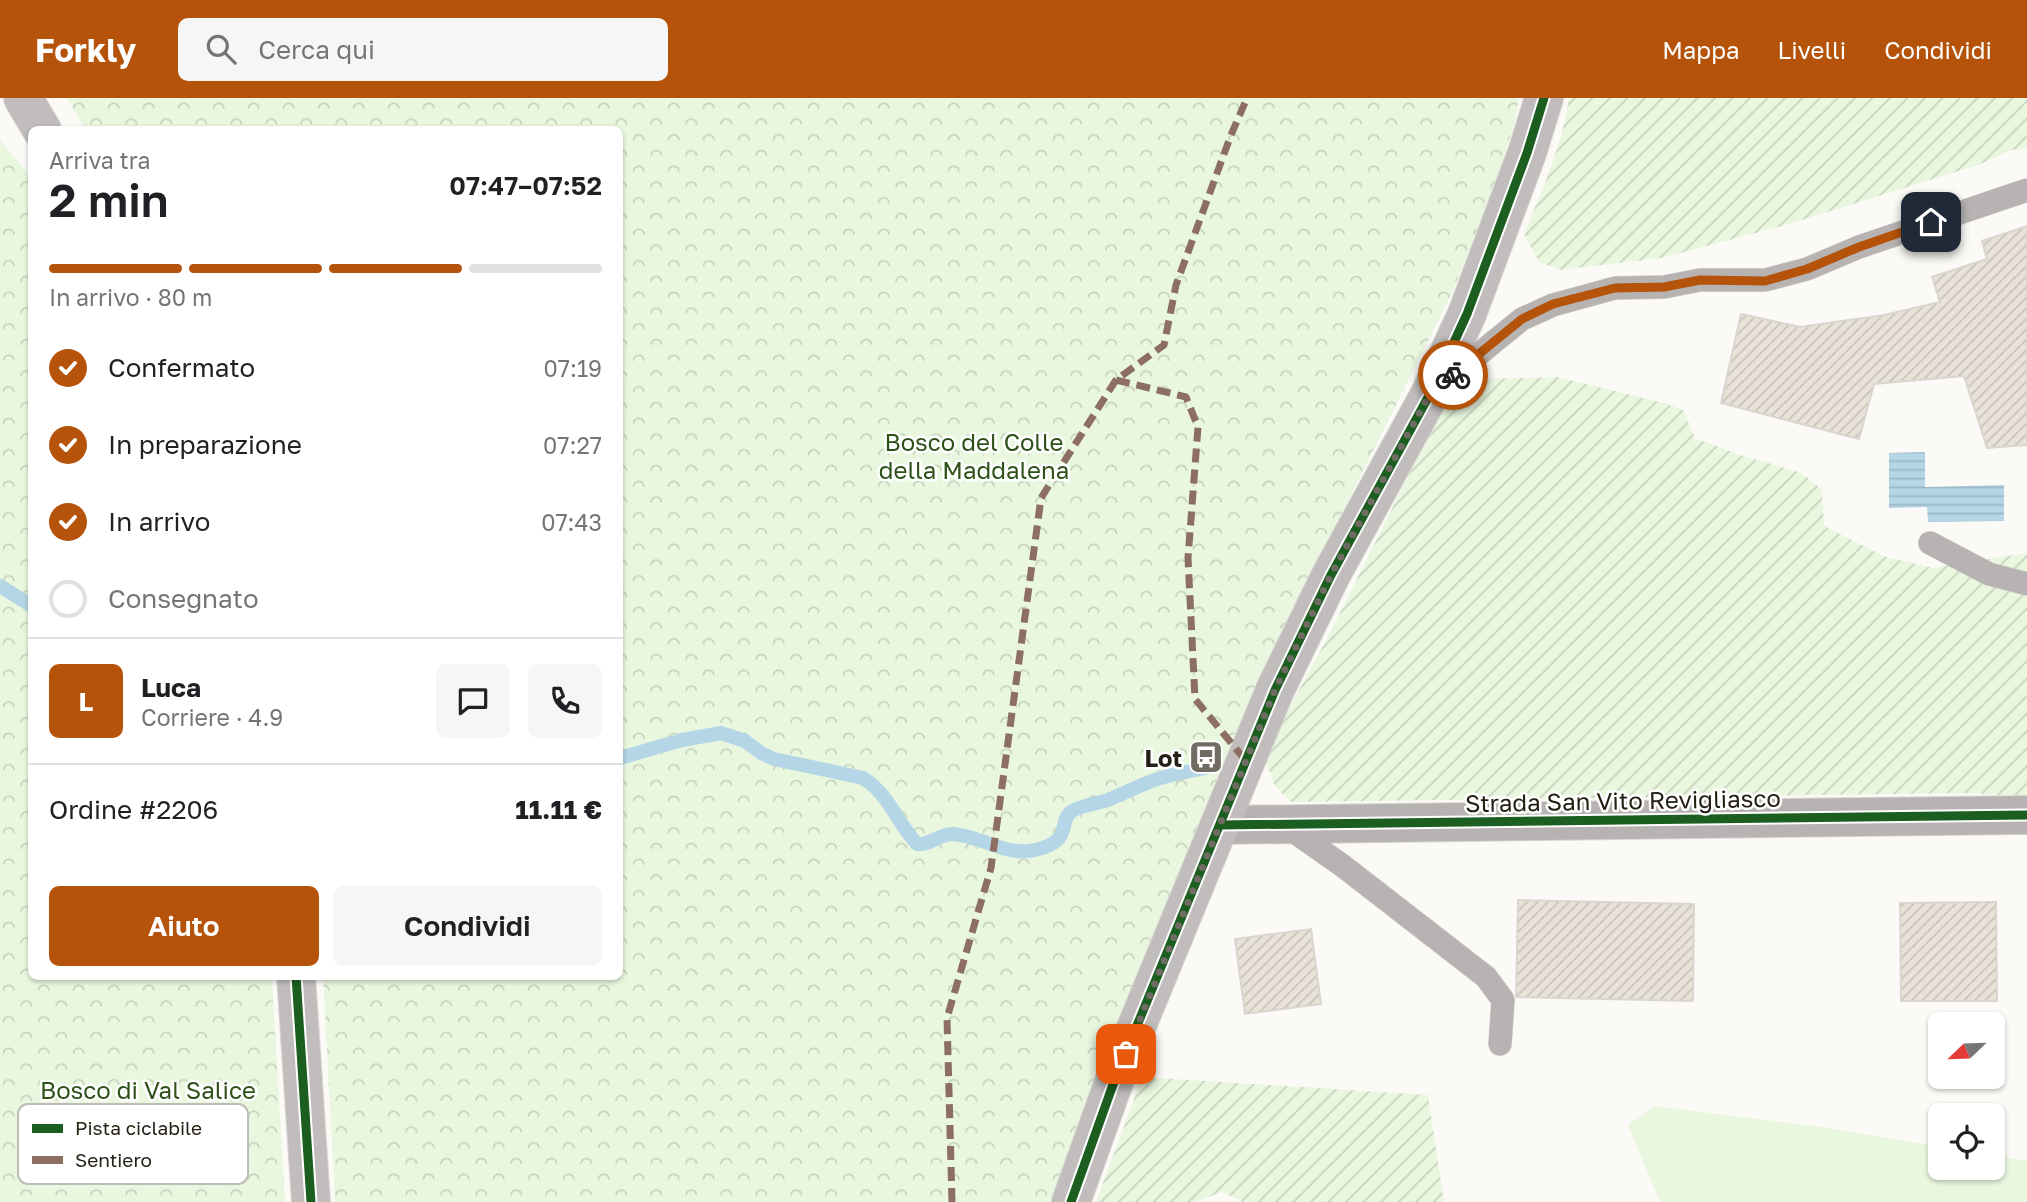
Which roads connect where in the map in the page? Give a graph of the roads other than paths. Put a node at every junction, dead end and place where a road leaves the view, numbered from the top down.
1 (23, 98) edge
2 (1544, 98) edge
3 (40, 126) edge
4 (2027, 190) edge
5 (1431, 392) junction
6 (1930, 543) dead end
7 (2027, 583) edge
8 (2027, 816) edge
9 (1220, 825) junction
10 (1283, 825) junction
11 (296, 980) edge
12 (1500, 1044) dead end
13 (311, 1202) edge
14 (1071, 1202) edge

1 - 3 street
2 - 5 street
4 - 5 lane
5 - 9 street
6 - 7 lane
8 - 10 street, Strada San Vito Revigliasco
9 - 10 street, Strada San Vito Revigliasco
9 - 14 street
10 - 12 lane
11 - 13 street

